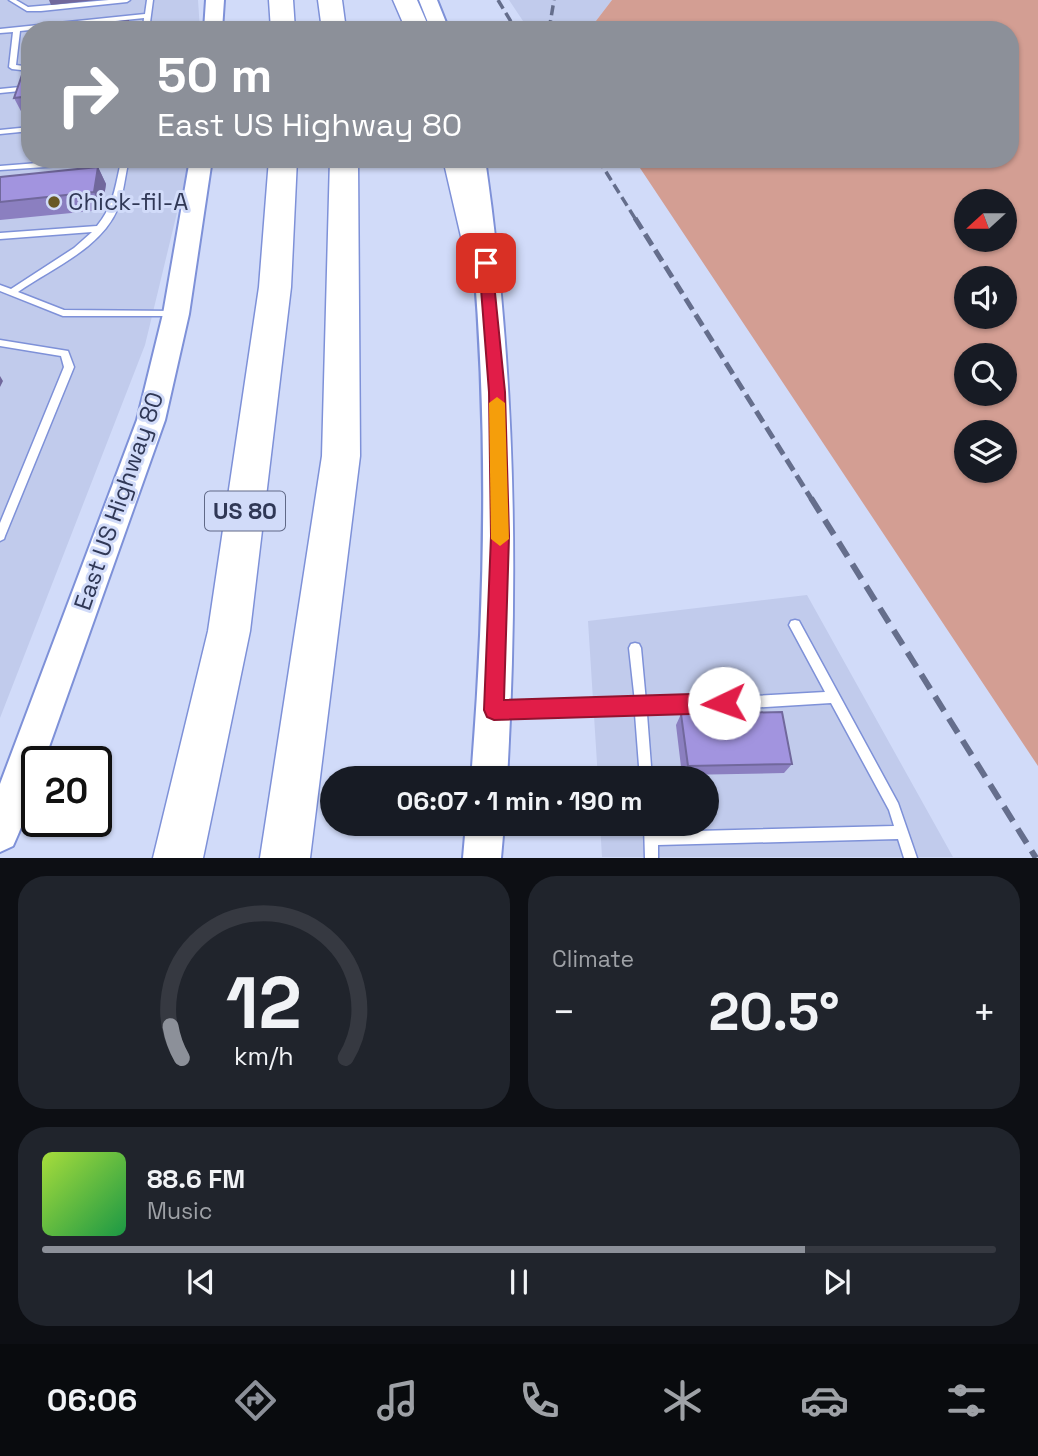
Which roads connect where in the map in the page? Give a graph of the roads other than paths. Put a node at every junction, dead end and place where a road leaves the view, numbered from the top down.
1 (12, 0) edge
2 (127, 0) edge
3 (150, 0) edge
4 (215, 0) edge
5 (282, 0) edge
6 (330, 0) edge
7 (405, 0) edge
8 (428, 0) edge
9 (148, 16) junction
10 (98, 21) edge
11 (147, 21) edge
12 (214, 21) edge
13 (283, 21) edge
14 (333, 21) edge
15 (414, 21) edge
16 (436, 21) edge
17 (17, 29) junction
18 (21, 29) edge
19 (0, 31) edge
20 (21, 68) edge
21 (21, 89) edge
22 (0, 91) edge
23 (21, 130) edge
24 (0, 132) edge
25 (21, 167) edge
26 (123, 168) edge
27 (200, 168) edge
28 (282, 168) edge
29 (344, 168) edge
30 (459, 168) edge
31 (475, 168) edge
32 (0, 169) edge
33 (99, 229) junction
34 (0, 236) edge
35 (488, 284) junction
36 (0, 288) edge
37 (11, 293) junction
38 (176, 314) junction
39 (0, 343) edge
40 (0, 536) edge
41 (795, 625) dead end
42 (635, 648) dead end
43 (834, 697) junction
44 (641, 708) junction
45 (494, 710) junction
46 (490, 766) edge
47 (645, 766) edge
48 (904, 832) junction
49 (0, 833) edge
50 (484, 836) edge
51 (651, 836) edge
52 (651, 839) junction
53 (178, 858) edge
54 (285, 858) edge
55 (482, 858) edge
56 (652, 858) edge
57 (911, 858) edge

1 - 2 lane
3 - 9 lane
4 - 12 main road
5 - 13 highway
6 - 14 highway
7 - 15 highway
8 - 16 main road
9 - 10 lane
9 - 11 lane
17 - 18 lane
17 - 19 lane
17 - 20 lane
21 - 22 lane
23 - 24 lane
25 - 32 lane
26 - 33 lane
27 - 38 main road, East US Highway 80
28 - 53 highway, US 80
29 - 54 highway
30 - 35 highway
31 - 35 main road
33 - 34 lane
33 - 37 lane
35 - 45 main road
36 - 37 lane
37 - 38 lane
38 - 49 main road, East US Highway 80
39 - 40 lane
41 - 43 lane
42 - 44 lane
43 - 44 lane
43 - 48 lane
44 - 45 lane
44 - 47 lane
45 - 46 main road
48 - 52 lane
48 - 57 lane
50 - 55 main road
51 - 52 lane
52 - 56 lane

